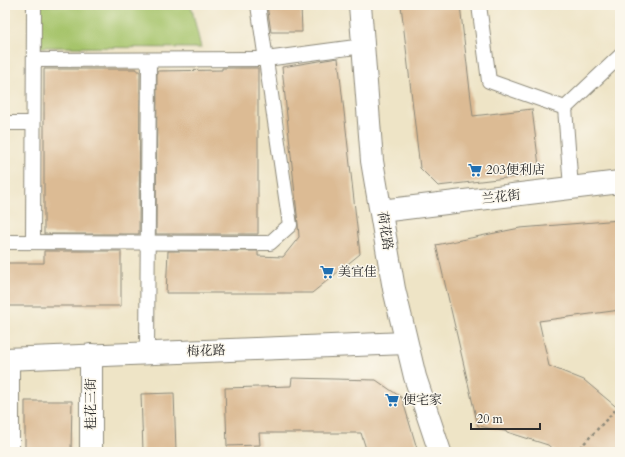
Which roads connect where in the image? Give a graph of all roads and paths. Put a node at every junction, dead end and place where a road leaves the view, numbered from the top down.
1 (34, 5) edge
2 (258, 5) edge
3 (360, 5) edge
4 (479, 5) edge
5 (363, 46) junction
6 (620, 56) edge
7 (266, 59) junction
8 (34, 60) junction
9 (149, 60) junction
10 (565, 108) junction
11 (5, 123) edge
12 (33, 123) junction
13 (620, 182) edge
14 (571, 188) junction
15 (381, 211) junction
16 (5, 242) edge
17 (33, 242) junction
18 (148, 243) junction
19 (406, 343) junction
20 (147, 353) junction
21 (91, 355) junction
22 (9, 359) edge
23 (620, 405) edge
24 (12, 452) edge
25 (91, 452) edge
26 (440, 452) edge
27 (576, 452) edge

1 - 8 lane
2 - 7 lane
3 - 5 street, 荷花路
4 - 10 lane
5 - 7 lane
5 - 15 street, 荷花路
6 - 10 lane
7 - 9 lane
7 - 18 lane
8 - 9 lane
8 - 12 lane
9 - 18 lane
10 - 14 lane
11 - 12 lane
12 - 17 lane
13 - 14 street, 兰花街
14 - 15 street, 兰花街
15 - 19 street, 荷花路
16 - 17 lane
17 - 18 lane
18 - 20 lane
19 - 20 street, 梅花路
19 - 26 street, 荷花路
20 - 21 street, 梅花路
21 - 22 street, 梅花路
21 - 25 street, 桂花三街
22 - 24 lane
23 - 27 path

